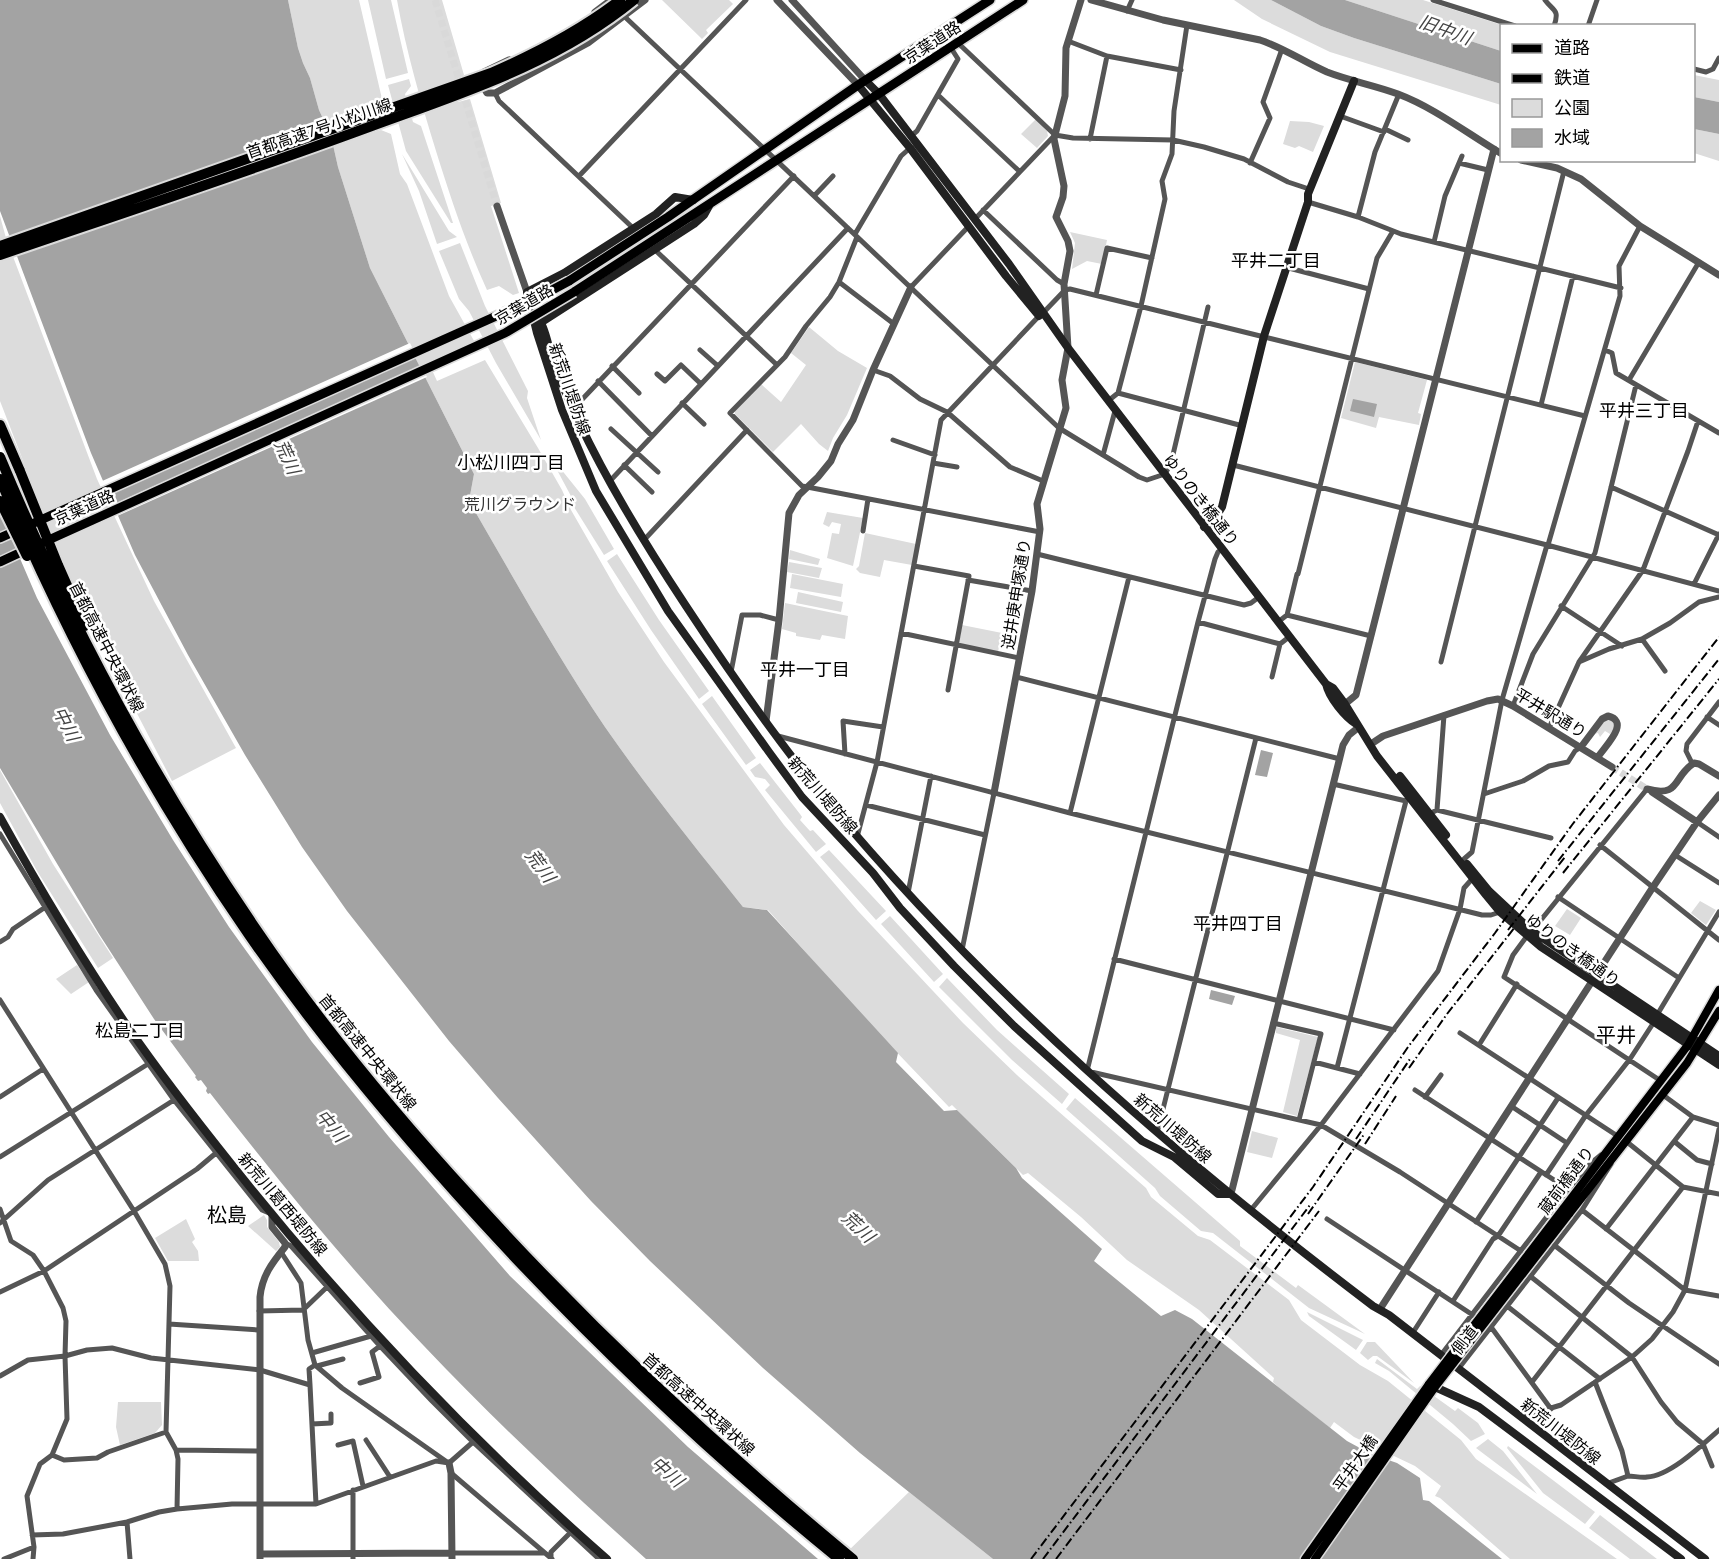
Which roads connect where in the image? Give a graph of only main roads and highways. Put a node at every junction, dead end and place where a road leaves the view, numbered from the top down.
1 (620, 0) edge
2 (634, 0) edge
3 (990, 0) edge
4 (1023, 0) edge
5 (1354, 81) road end
6 (862, 83) junction
7 (875, 97) junction
8 (693, 200) junction
9 (709, 206) junction
10 (0, 246) edge
11 (0, 255) edge
12 (1041, 314) junction
13 (538, 321) junction
14 (538, 338) junction
15 (552, 358) junction
16 (0, 424) edge
17 (0, 457) edge
18 (0, 479) edge
19 (0, 501) edge
20 (1204, 527) junction
21 (0, 538) edge
22 (0, 562) edge
23 (51, 592) junction
24 (102, 673) junction
25 (1326, 684) junction
26 (1358, 726) junction
27 (1371, 744) junction
28 (0, 817) edge
29 (1529, 934) junction
30 (1719, 990) edge
31 (1719, 1011) edge
32 (1690, 1041) junction
33 (1698, 1047) junction
34 (1719, 1056) edge
35 (1719, 1065) edge
36 (1610, 1154) junction
37 (1229, 1194) junction
38 (1432, 1385) junction
39 (606, 1559) edge
40 (838, 1559) edge
41 (853, 1559) edge
42 (1305, 1559) edge
43 (1315, 1559) edge
44 (1681, 1559) edge
45 (1705, 1559) edge

1 - 10 highway, 首都高速7号小松川線, bridge
2 - 11 highway, 首都高速7号小松川線, bridge
3 - 6 highway, 京葉道路
4 - 7 highway, 京葉道路
5 - 20 main road
6 - 7 main road, ゆりのき橋通り
6 - 8 highway, 京葉道路
7 - 9 highway, 京葉道路
7 - 12 main road, ゆりのき橋通り
7 - 12 main road, ゆりのき橋通り
8 - 13 main road, 新荒川堤防線
8 - 21 highway, 京葉道路, bridge
9 - 13 main road
9 - 22 highway, 京葉道路, bridge
12 - 20 main road, ゆりのき橋通り
13 - 14 main road, 新荒川堤防線
13 - 15 main road, 新荒川堤防線
14 - 15 main road
14 - 37 main road, 新荒川堤防線
15 - 37 main road, 新荒川堤防線
16 - 24 highway, bridge
17 - 24 highway, 首都高速中央環状線, bridge
18 - 23 highway, 首都高速中央環状線, bridge
19 - 23 highway, bridge
20 - 25 main road, ゆりのき橋通り
23 - 40 highway, 首都高速中央環状線, bridge
24 - 41 highway, 首都高速中央環状線, bridge
25 - 26 main road
25 - 26 main road
26 - 27 main road, ゆりのき橋通り
27 - 29 main road, ゆりのき橋通り
27 - 29 main road, ゆりのき橋通り
28 - 39 main road, 新荒川葛西堤防線
29 - 32 main road, ゆりのき橋通り
30 - 32 main road, 蔵前橋通り
31 - 33 main road, 蔵前橋通り
32 - 33 main road, ゆりのき橋通り
32 - 36 main road, 蔵前橋通り
33 - 34 main road, ゆりのき橋通り
33 - 35 main road, ゆりのき橋通り
33 - 36 main road, 蔵前橋通り
36 - 38 main road, 蔵前橋通り, bridge
37 - 45 main road, 新荒川堤防線
38 - 42 main road, 平井大橋
38 - 43 main road, 平井大橋
38 - 44 main road, 新荒川堤防線

